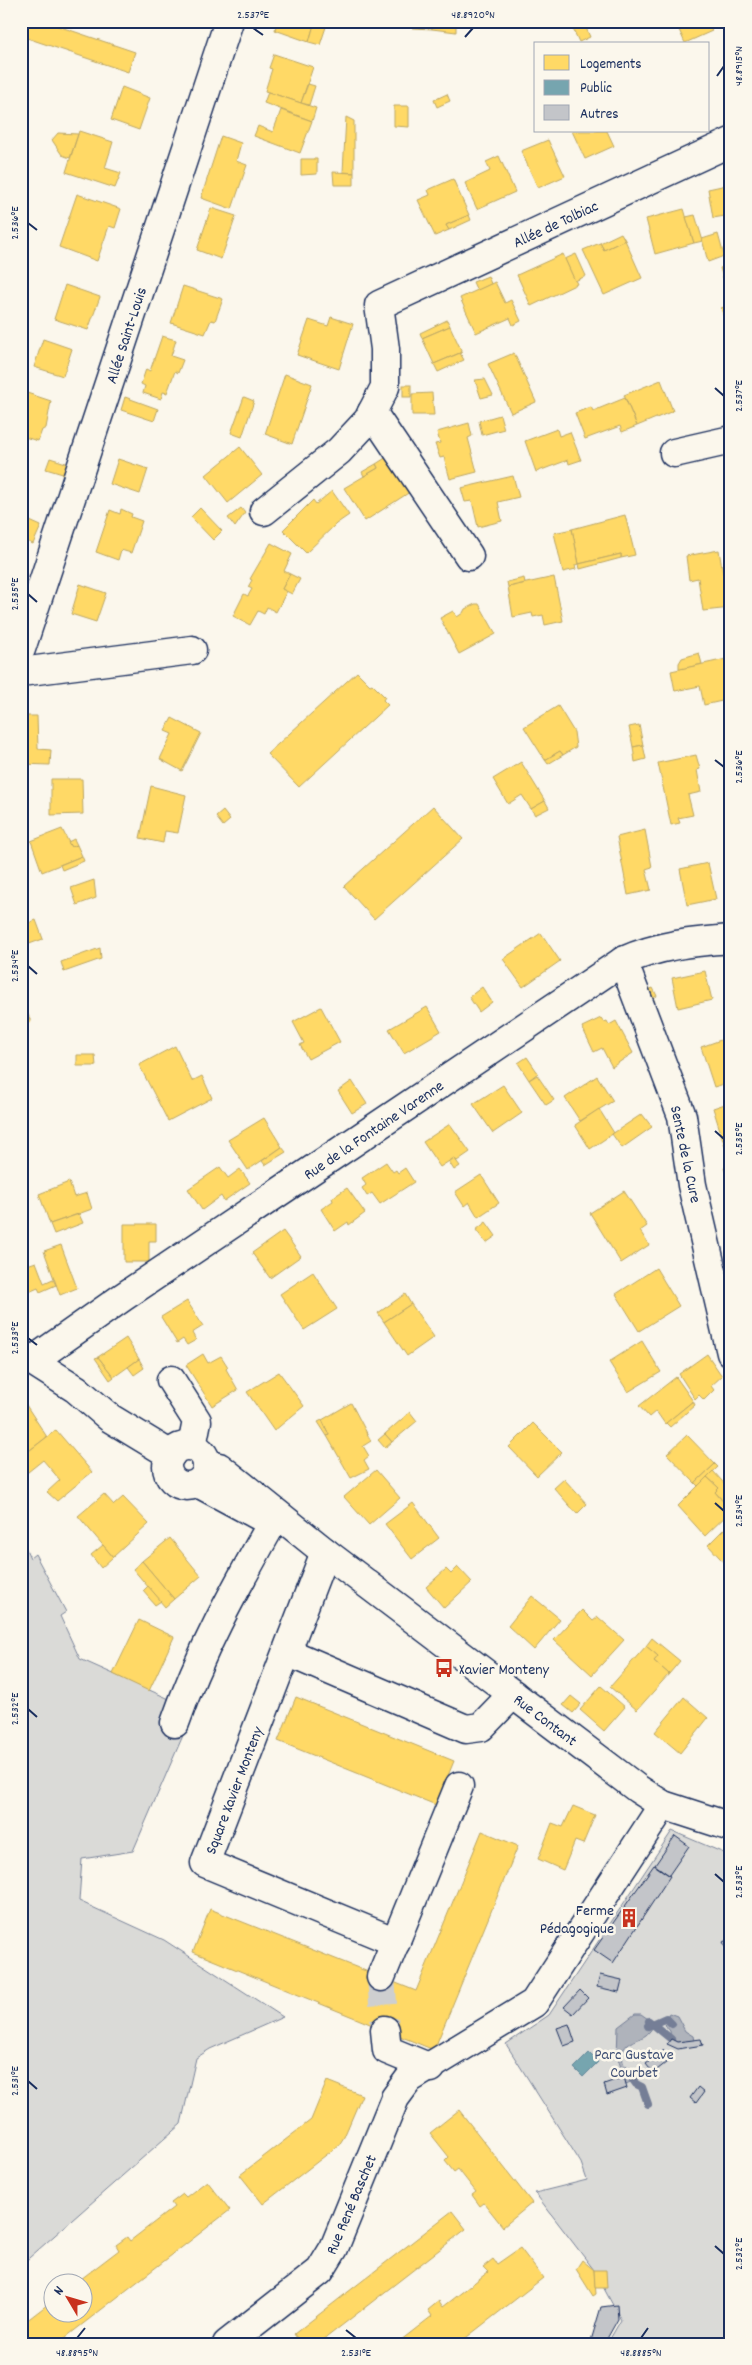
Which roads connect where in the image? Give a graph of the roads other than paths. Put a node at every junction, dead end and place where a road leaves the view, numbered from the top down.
1 (229, 21) edge
2 (731, 142) edge
3 (372, 412) junction
4 (731, 440) edge
5 (674, 453) dead end
6 (264, 511) dead end
7 (469, 556) dead end
8 (21, 649) edge
9 (192, 650) dead end
10 (21, 672) edge
11 (731, 939) edge
12 (623, 961) junction
13 (731, 1354) edge
14 (25, 1364) edge
15 (171, 1380) dead end
16 (192, 1463) junction
17 (272, 1523) junction
18 (325, 1552) junction
19 (287, 1652) junction
20 (513, 1694) junction
21 (175, 1723) dead end
22 (459, 1786) dead end
23 (663, 1804) junction
24 (731, 1827) edge
25 (396, 1942) junction
26 (381, 1977) tunnel mouth
27 (385, 2030) tunnel mouth
28 (430, 2068) junction
29 (227, 2344) edge

1 - 8 street, Allée Saint-Louis
2 - 3 street, Allée de Tolbiac
3 - 6 street
3 - 7 street
4 - 5 street
9 - 10 street
11 - 12 street, Rue de la Fontaine Varenne
12 - 13 street, Sente de la Cure
12 - 14 street, Rue de la Fontaine Varenne
14 - 16 street, Rue Contant
15 - 16 street
16 - 17 street, Rue Contant
16 - 18 street, Rue Contant
17 - 18 street, Rue Contant
17 - 21 street
18 - 19 street, Square Xavier Monteny
18 - 20 street, Rue Contant
19 - 20 street, Rue Contant
19 - 25 street, Square Xavier Monteny
20 - 23 street, Rue Contant
22 - 25 street
23 - 24 street, Rue Contant
23 - 28 street, Rue René Baschet
25 - 26 street
27 - 28 street
28 - 29 street, Rue René Baschet

